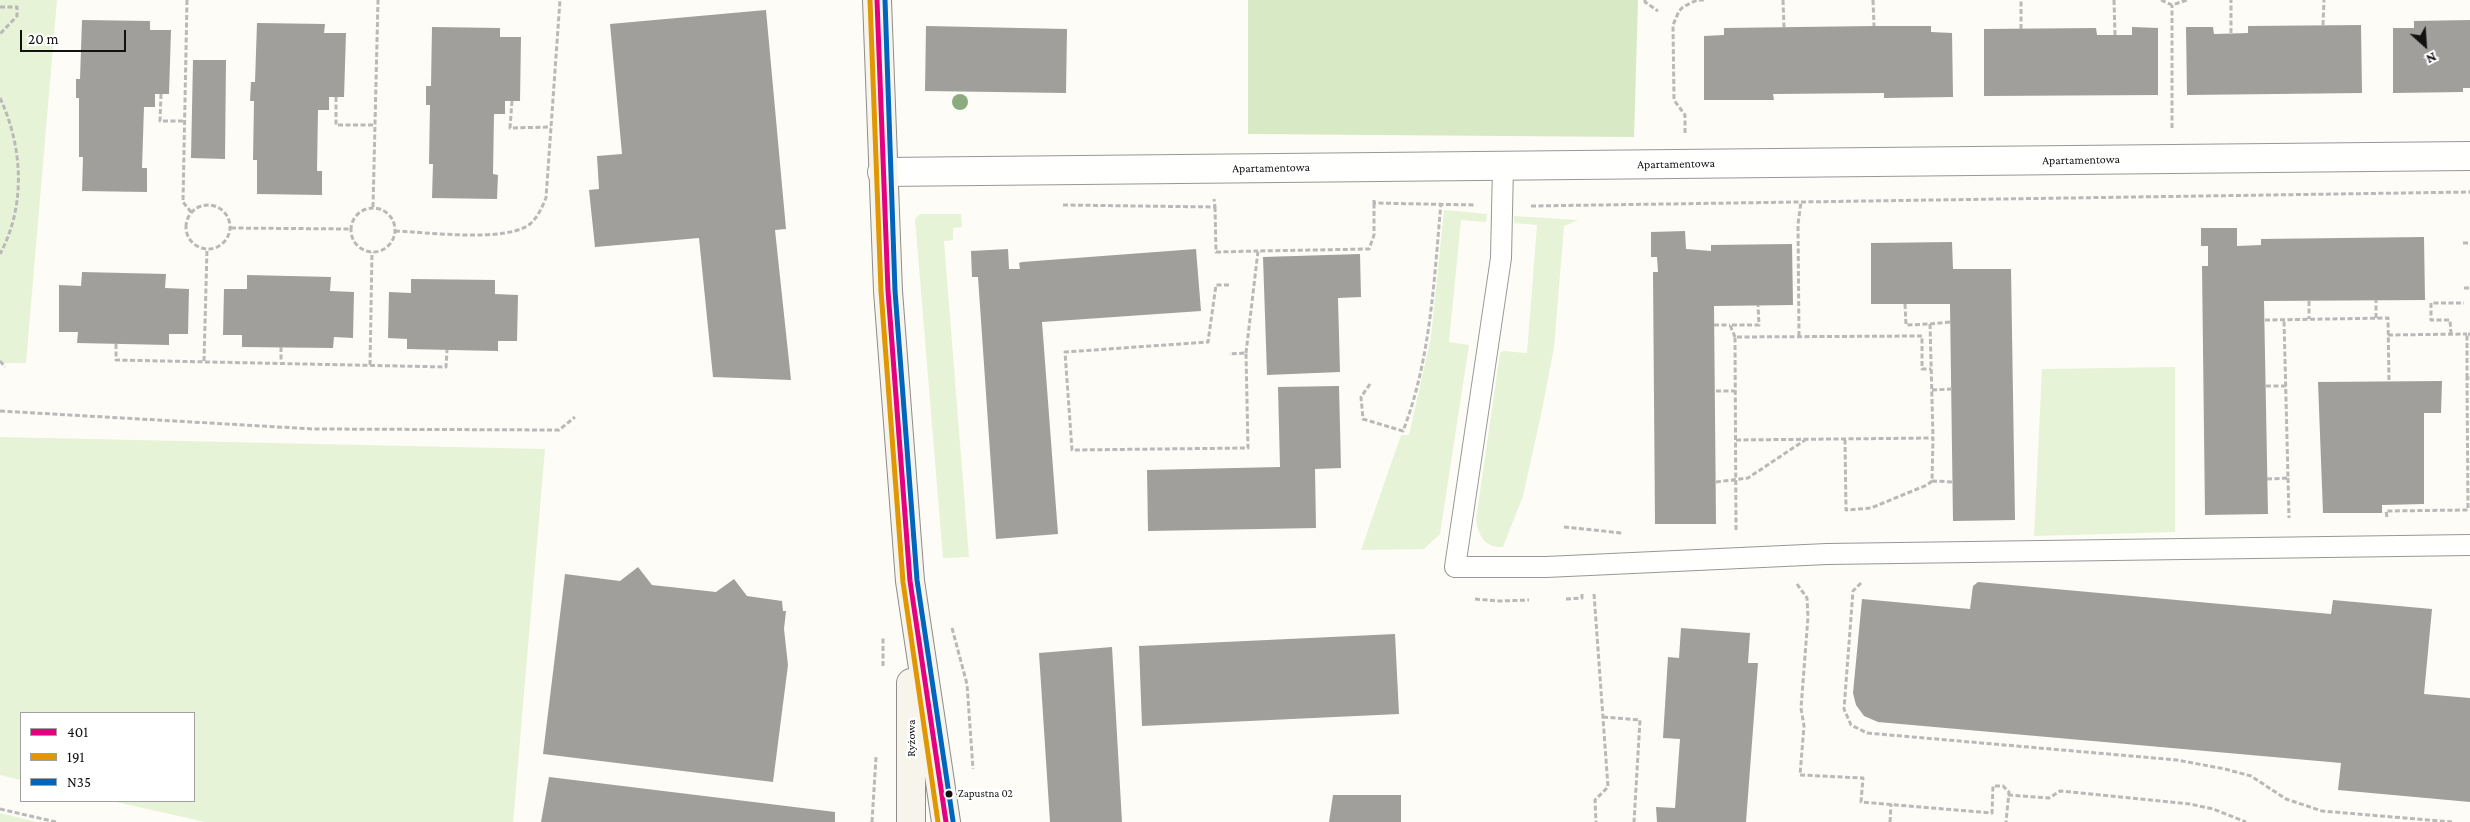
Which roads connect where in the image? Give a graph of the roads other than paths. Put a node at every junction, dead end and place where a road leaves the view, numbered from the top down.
1 (877, 0) edge
2 (2470, 156) edge
3 (1504, 166) junction
4 (882, 172) junction
5 (2470, 544) edge
6 (912, 594) junction
7 (911, 822) edge
8 (946, 822) edge

1 - 4 street, Ryżowa
2 - 3 street, Apartamentowa
3 - 4 street, Apartamentowa
3 - 5 lane
4 - 6 street, Ryżowa
6 - 7 street, Ryżowa
6 - 8 street, Ryżowa

